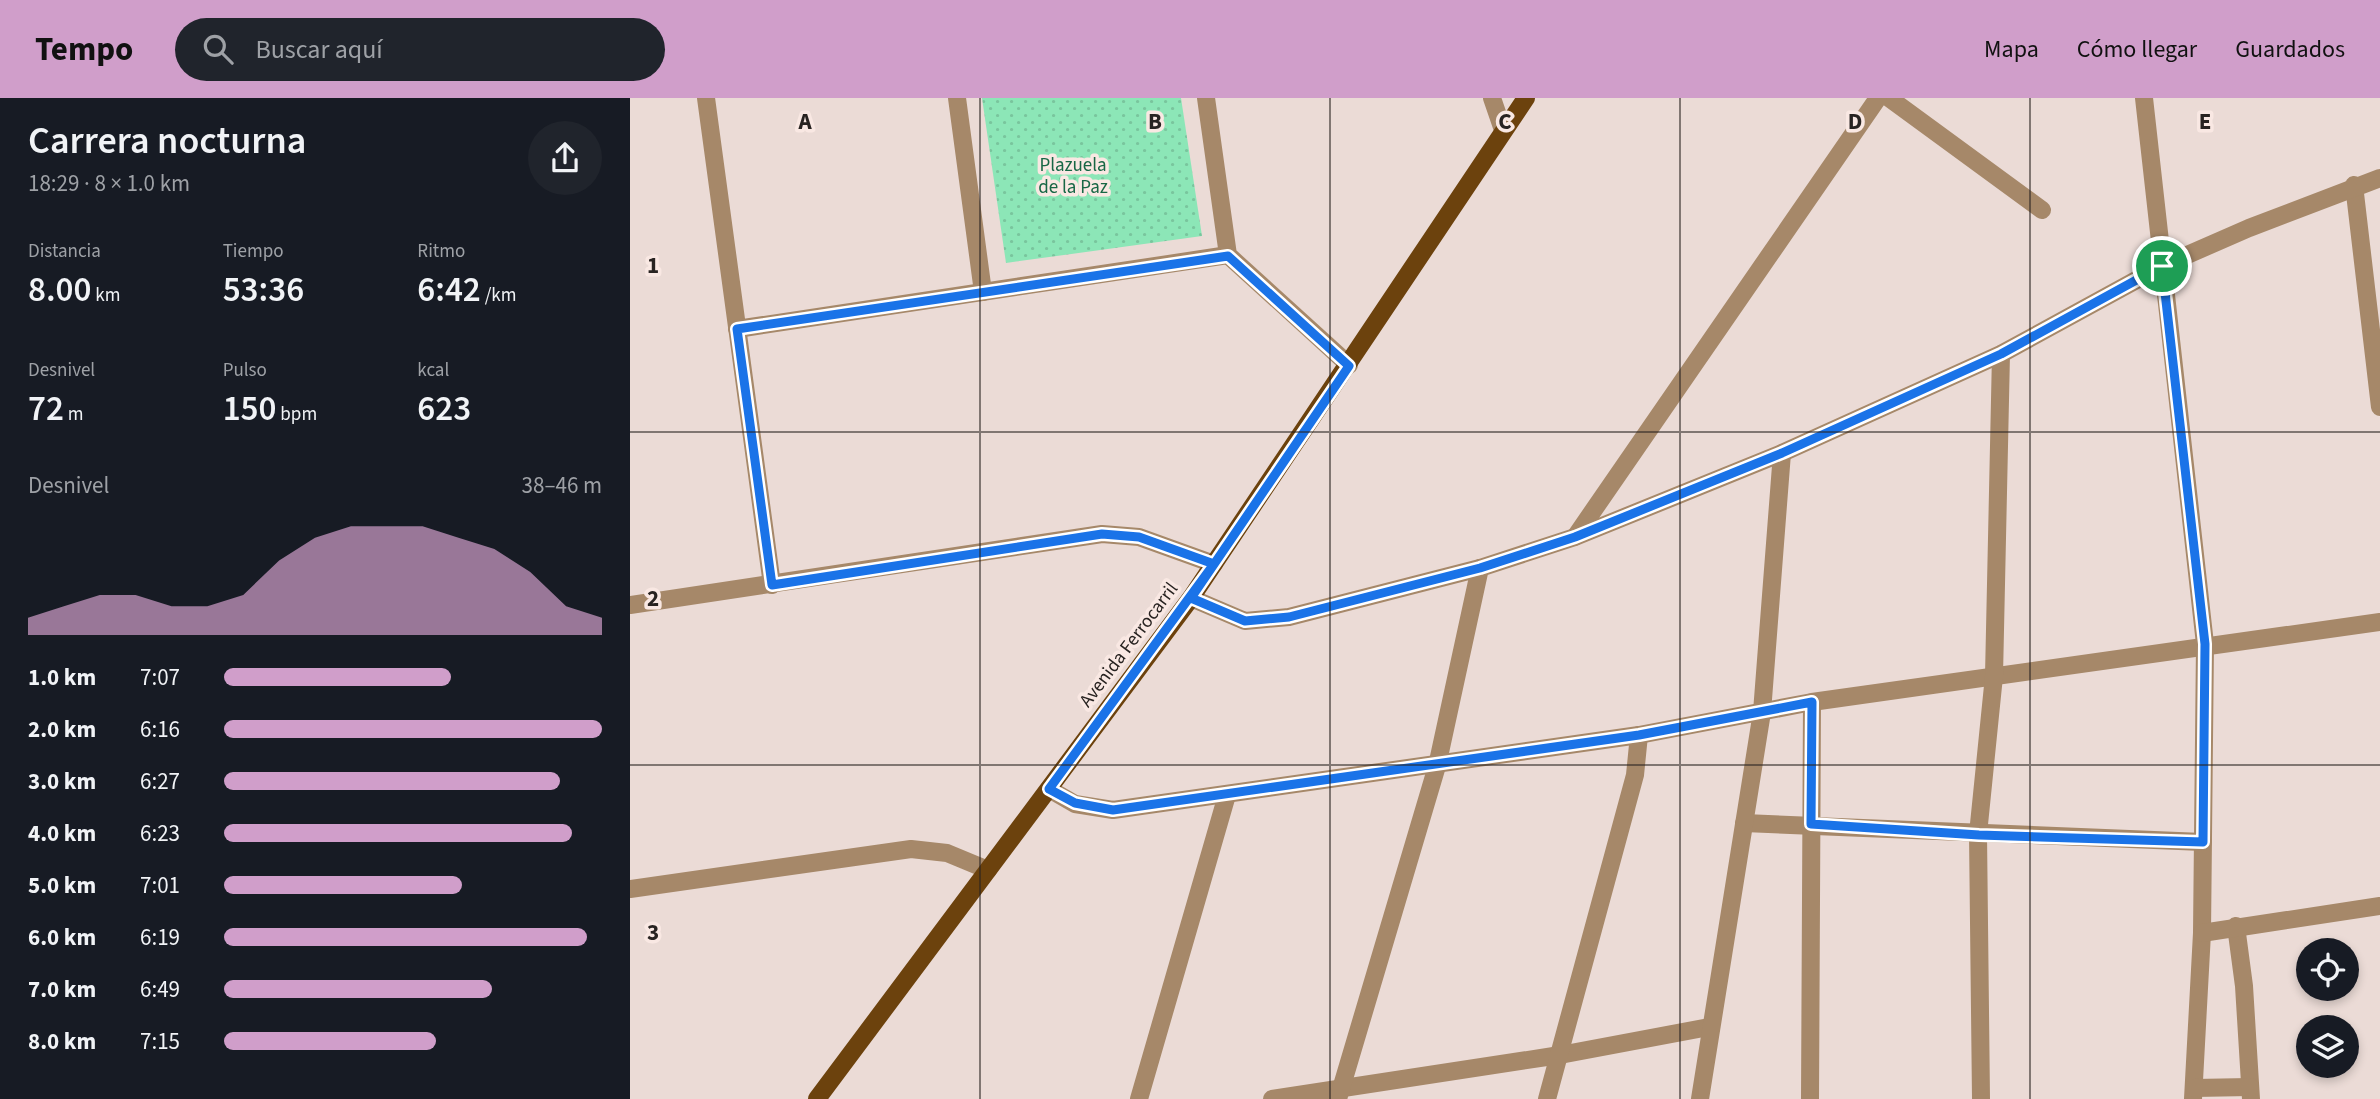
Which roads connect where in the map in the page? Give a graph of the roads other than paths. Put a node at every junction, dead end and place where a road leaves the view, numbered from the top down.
1 (706, 98) edge
2 (957, 98) edge
3 (1206, 98) edge
4 (1492, 98) edge
5 (1526, 98) edge
6 (1878, 98) edge
7 (1889, 98) edge
8 (2144, 98) edge
9 (1503, 131) junction
10 (2380, 178) edge
11 (2354, 186) junction
12 (2042, 210) dead end
13 (1228, 256) junction
14 (2162, 266) junction
15 (983, 292) junction
16 (737, 329) junction
17 (2001, 354) junction
18 (1349, 366) junction
19 (2380, 407) edge
20 (1782, 453) junction
21 (1575, 537) junction
22 (1214, 564) junction
23 (1480, 568) junction
24 (772, 585) junction
25 (1191, 598) junction
26 (630, 605) edge
27 (2380, 622) edge
28 (2205, 644) junction
29 (1994, 676) junction
30 (1812, 702) junction
31 (1762, 712) junction
32 (1639, 735) junction
33 (1437, 766) junction
34 (1049, 789) junction
35 (1227, 795) junction
36 (1744, 823) junction
37 (1811, 824) junction
38 (1979, 835) junction
39 (2203, 842) junction
40 (988, 870) junction
41 (630, 889) edge
42 (2380, 906) edge
43 (2236, 926) junction
44 (2202, 933) junction
45 (1709, 1027) junction
46 (1560, 1055) junction
47 (2251, 1093) edge
48 (1339, 1094) edge
49 (2194, 1094) edge
50 (817, 1099) edge
51 (1139, 1099) edge
52 (1272, 1099) edge
53 (1548, 1099) edge
54 (1700, 1099) edge
55 (1810, 1099) edge
56 (1981, 1099) edge

1 - 16 street
2 - 15 street
3 - 13 street
4 - 9 street
5 - 9 main road, Avenida Ferrocarril
6 - 21 street
7 - 12 street
8 - 14 street
9 - 18 main road, Avenida Ferrocarril
10 - 11 street
11 - 14 street
11 - 19 street
13 - 15 street
13 - 18 street
14 - 17 street
14 - 28 street
15 - 16 street
16 - 24 street
17 - 20 street
17 - 29 street
18 - 22 main road, Avenida Ferrocarril
20 - 21 street
20 - 31 street
21 - 23 street
22 - 24 street
22 - 25 main road, Avenida Ferrocarril
23 - 25 street
23 - 33 street
24 - 26 street
25 - 34 main road, Avenida Ferrocarril
27 - 28 street
28 - 29 street
28 - 39 street
29 - 30 street
29 - 38 street
30 - 31 street
30 - 37 street
31 - 32 street
31 - 36 street
32 - 33 street
32 - 46 street
33 - 35 street
33 - 48 street
34 - 35 street
34 - 40 main road, Avenida Ferrocarril
35 - 51 street
36 - 37 street
36 - 45 street
37 - 38 street
37 - 55 street
38 - 39 street
38 - 56 street
39 - 44 street
40 - 41 street
40 - 50 main road, Avenida Ferrocarril
42 - 43 street
43 - 44 street
43 - 47 street
44 - 49 street
45 - 46 street
45 - 54 street
46 - 48 street
46 - 53 street
47 - 49 street
48 - 52 street

